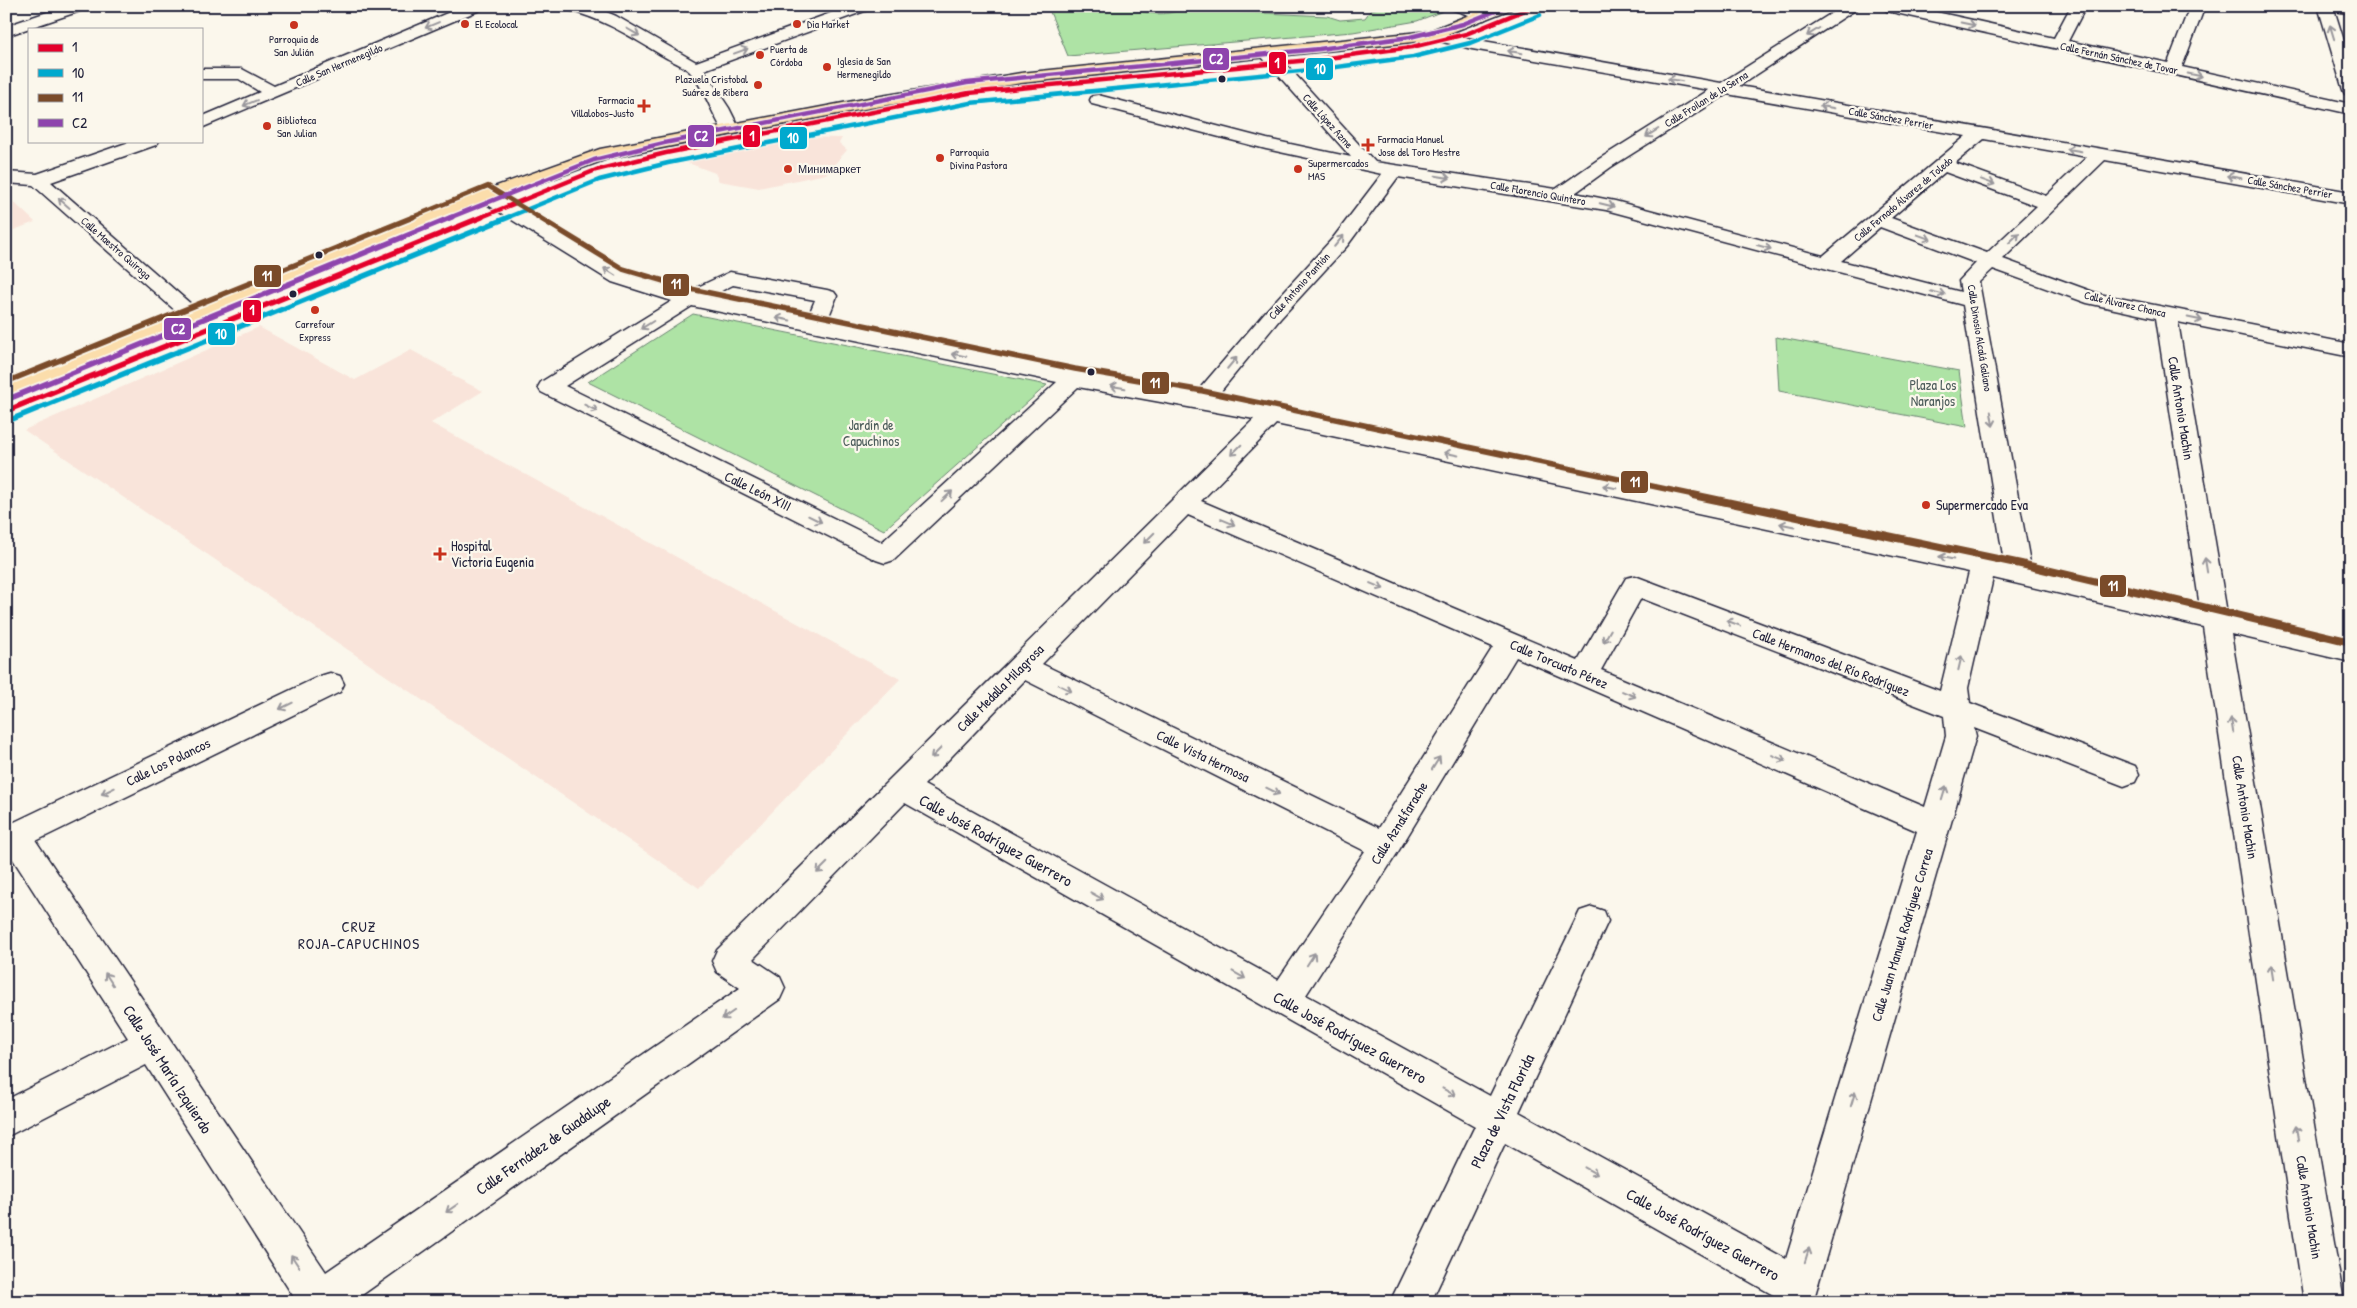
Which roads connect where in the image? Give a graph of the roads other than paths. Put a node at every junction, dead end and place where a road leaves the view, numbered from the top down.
1 (81, 6) edge
2 (477, 6) edge
3 (569, 6) edge
4 (865, 6) edge
5 (1456, 6) edge
6 (1506, 6) edge
7 (1854, 6) edge
8 (1887, 6) edge
9 (2079, 6) edge
10 (2198, 6) edge
11 (2325, 6) edge
12 (2330, 6) edge
13 (593, 8) edge
14 (2351, 10) edge
15 (1484, 15) junction
16 (6, 31) edge
17 (1432, 35) junction
18 (2059, 44) junction
19 (1267, 53) junction
20 (695, 68) junction
21 (2173, 70) junction
22 (202, 74) edge
23 (1723, 89) junction
24 (2351, 90) edge
25 (274, 93) junction
26 (1098, 100) dead end
27 (2351, 109) edge
28 (202, 123) edge
29 (730, 128) junction
30 (1980, 133) junction
31 (147, 142) edge
32 (2101, 154) junction
33 (1942, 165) junction
34 (1369, 166) junction
35 (1394, 170) junction
36 (6, 177) edge
37 (38, 180) junction
38 (1560, 195) junction
39 (487, 196) junction
40 (2351, 198) edge
41 (2050, 204) junction
42 (1878, 220) junction
43 (1990, 261) junction
44 (1825, 264) junction
45 (688, 299) junction
46 (1974, 302) junction
47 (2166, 313) junction
48 (194, 316) junction
49 (815, 326) junction
50 (2351, 351) edge
51 (1073, 379) junction
52 (6, 393) edge
53 (1201, 401) junction
54 (1271, 416) junction
55 (1183, 503) junction
56 (1983, 566) junction
57 (2020, 574) junction
58 (2215, 618) junction
59 (1510, 643) junction
60 (2351, 652) edge
61 (1021, 666) junction
62 (1584, 675) junction
63 (330, 684) dead end
64 (1957, 711) junction
65 (2124, 774) dead end
66 (902, 787) junction
67 (1935, 825) junction
68 (11, 838) edge
69 (1385, 846) junction
70 (1592, 921) dead end
71 (768, 988) joint
72 (1284, 1000) junction
73 (152, 1044) junction
74 (6, 1119) edge
75 (1498, 1120) junction
76 (1795, 1294) edge
77 (320, 1301) edge
78 (1410, 1302) edge
79 (2324, 1302) edge

1 - 16 street
2 -> 25 street, Calle San Hermenegildo
3 - 13 street
20 -> 4 street
5 - 15 street
6 - 15 main road
7 -> 23 street, Calle Froilan de la Serna
8 -> 18 street, Calle Fernán Sánchez de Tovar
9 - 18 street
10 - 21 street
24 -> 11 street
12 - 14 main road
13 -> 20 street
15 - 17 main road
17 - 19 main road
23 -> 17 street, Calle Sánchez Perrier
18 - 21 street, Calle Fernán Sánchez de Tovar
19 - 29 main road
19 - 34 street, Calle López Azme
20 - 29 street
21 -> 27 street, Calle Fernán Sánchez de Tovar
22 - 25 street
30 -> 23 street, Calle Sánchez Perrier
23 -> 38 street, Calle Froilan de la Serna
25 -> 28 street, Calle San Hermenegildo
26 - 34 street, Calle Florencio Quintero
29 - 39 main road
32 -> 30 street, Calle Sánchez Perrier
30 - 33 street, Calle Fernado Álvarez de Toledo
31 - 37 street
40 -> 32 street, Calle Sánchez Perrier
32 - 41 street, Calle Dinosio Alcalá Galiano
33 -> 41 street
33 - 42 street, Calle Fernado Álvarez de Toledo
34 - 35 street, Calle Florencio Quintero
35 -> 38 street, Calle Florencio Quintero
53 -> 35 street, Calle Antonio Pantión
36 - 37 street
48 -> 37 street, Calle Maestro Quiroga
38 -> 44 street, Calle Florencio Quintero
45 -> 39 street
39 - 48 main road
43 -> 41 street, Calle Dinosio Alcalá Galiano
42 -> 43 street, Calle Álvarez Chanca
42 - 44 street, Calle Fernado Álvarez de Toledo
43 - 46 street, Calle Dinosio Alcalá Galiano
43 - 47 street, Calle Álvarez Chanca
44 -> 46 street, Calle Florencio Quintero
49 -> 45 street
45 - 49 street, Calle León XIII
45 -> 51 street, Calle León XIII
46 -> 57 street, Calle Dinosio Alcalá Galiano
47 -> 50 street, Calle Álvarez Chanca
58 -> 47 street, Calle Antonio Machin
48 - 52 main road
51 -> 49 street
53 -> 51 street
53 - 54 street
54 -> 55 street, Calle Medalla Milagrosa
56 -> 54 street
55 -> 59 street, Calle Torcuato Pérez
55 -> 61 street, Calle Medalla Milagrosa
56 - 57 street
64 -> 56 street, Calle Juan Manuel Rodríguez Correa
57 - 58 street
58 - 60 street
79 -> 58 street, Calle Antonio Machin
59 - 62 street, Calle Torcuato Pérez
69 -> 59 street, Calle Aznalfarache
61 -> 66 street, Calle Medalla Milagrosa
61 -> 69 street, Calle Vista Hermosa
64 -> 62 street, Calle Hermanos del Río Rodríguez
62 -> 67 street, Calle Torcuato Pérez
63 -> 68 street, Calle Los Polancos
64 - 65 street, Calle Hermanos del Río Rodríguez
67 -> 64 street, Calle Juan Manuel Rodríguez Correa
66 -> 71 street, Calle Medalla Milagrosa
66 -> 72 street, Calle José Rodríguez Guerrero
76 -> 67 street, Calle Juan Manuel Rodríguez Correa
73 -> 68 street, Calle José María Izquierdo
72 -> 69 street, Calle Aznalfarache
70 - 75 street, Plaza de Vista Florida
71 -> 77 street, Calle Fernádez de Guadalupe
72 -> 75 street, Calle José Rodríguez Guerrero
73 - 74 street
77 -> 73 street, Calle José María Izquierdo
75 -> 76 street, Calle José Rodríguez Guerrero
75 - 78 street, Plaza de Vista Florida

